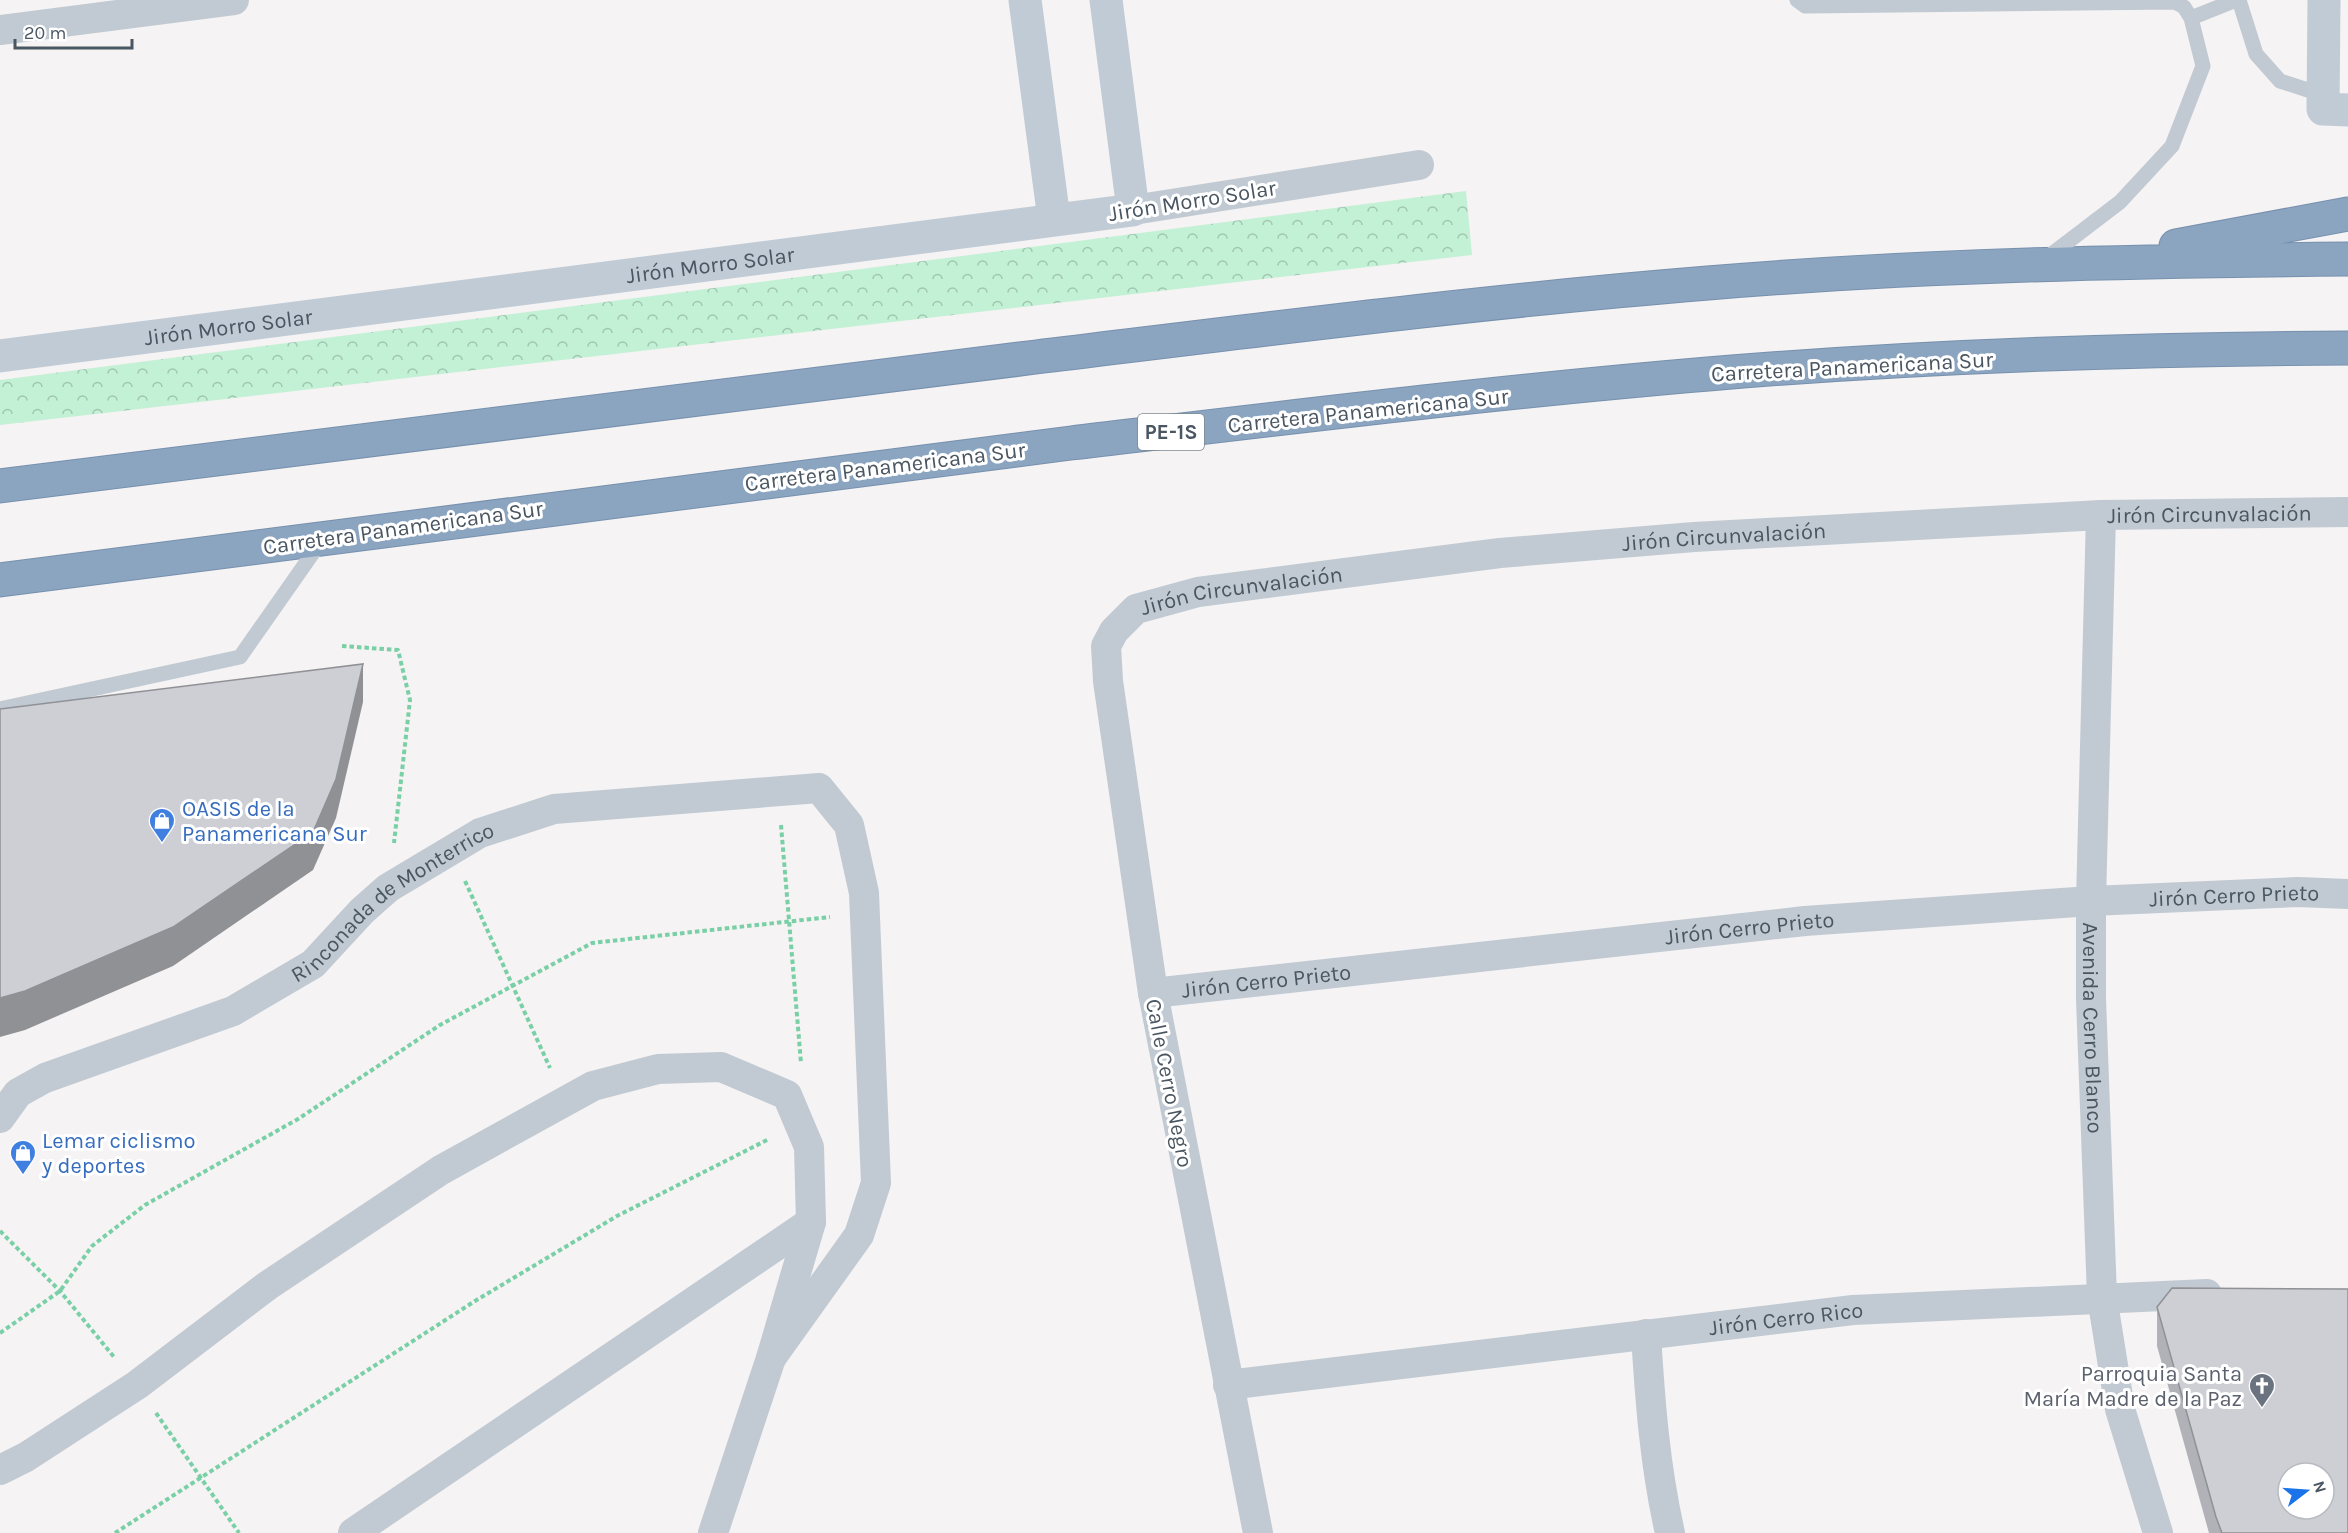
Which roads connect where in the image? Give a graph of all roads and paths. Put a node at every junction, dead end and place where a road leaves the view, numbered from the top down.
1 (234, 0) edge
2 (1025, 0) edge
3 (1106, 0) edge
4 (1797, 0) edge
5 (2237, 0) edge
6 (2324, 0) edge
7 (2191, 18) junction
8 (0, 30) edge
9 (2332, 104) edge
10 (1419, 165) dead end
11 (1133, 210) junction
12 (2348, 214) edge
13 (1054, 219) junction
14 (2348, 259) edge
15 (2084, 263) junction
16 (2037, 266) junction
17 (2348, 348) edge
18 (0, 356) edge
19 (0, 486) edge
20 (2348, 512) edge
21 (2101, 515) junction
22 (324, 537) junction
23 (0, 580) edge
24 (1114, 631) joint
25 (342, 646) dead end
26 (0, 709) edge
27 (779, 791) junction
28 (450, 851) junction
29 (388, 888) junction
30 (2348, 894) edge
31 (2091, 901) junction
32 (865, 913) junction
33 (788, 922) junction
34 (514, 986) junction
35 (1153, 993) junction
36 (759, 1083) junction
37 (565, 1101) junction
38 (0, 1118) edge
39 (799, 1124) junction
40 (811, 1222) junction
41 (2231, 1293) edge
42 (2102, 1297) junction
43 (0, 1333) edge
44 (1646, 1334) junction
45 (771, 1358) junction
46 (1228, 1385) junction
47 (0, 1470) edge
48 (115, 1533) edge
49 (353, 1533) edge
50 (713, 1533) edge
51 (1258, 1533) edge
52 (1670, 1533) edge
53 (2157, 1533) edge

1 - 8 street
2 - 13 street
3 - 11 street
4 - 7 lane
5 - 7 lane
5 - 9 lane
6 - 9 street
7 - 16 lane
10 - 11 street, Jirón Morro Solar
11 - 13 street, Jirón Morro Solar
12 - 15 highway
13 - 18 street, Jirón Morro Solar
14 - 15 highway
15 - 16 highway
16 - 19 highway
17 - 22 highway, Carretera Panamericana Sur / PE-1S
20 - 21 street, Jirón Circunvalación
21 - 24 street, Jirón Circunvalación
21 - 31 street, Avenida Cerro Blanco
22 - 23 highway, Carretera Panamericana Sur / PE-1S
22 - 26 lane
24 - 35 street, Calle Cerro Negro
25 - 29 path
27 - 28 street, Rinconada de Monterrico
27 - 32 street, Rinconada de Monterrico
27 - 33 path
28 - 29 street, Rinconada de Monterrico
28 - 34 path
29 - 38 street, Rinconada de Monterrico
30 - 31 street, Jirón Cerro Prieto
31 - 35 street, Jirón Cerro Prieto
31 - 42 street, Avenida Cerro Blanco
32 - 33 path
32 - 45 street
33 - 34 path
33 - 36 path
34 - 37 path
34 - 43 path
35 - 46 street, Calle Cerro Negro
36 - 37 street
36 - 39 street
37 - 47 street
39 - 40 street
39 - 48 path
40 - 45 street
40 - 49 street
41 - 42 street, Jirón Cerro Rico
42 - 44 street, Jirón Cerro Rico
42 - 53 street, Avenida Cerro Blanco
44 - 46 street, Jirón Cerro Rico
44 - 52 street
45 - 50 street
46 - 51 street, Calle Cerro Negro

